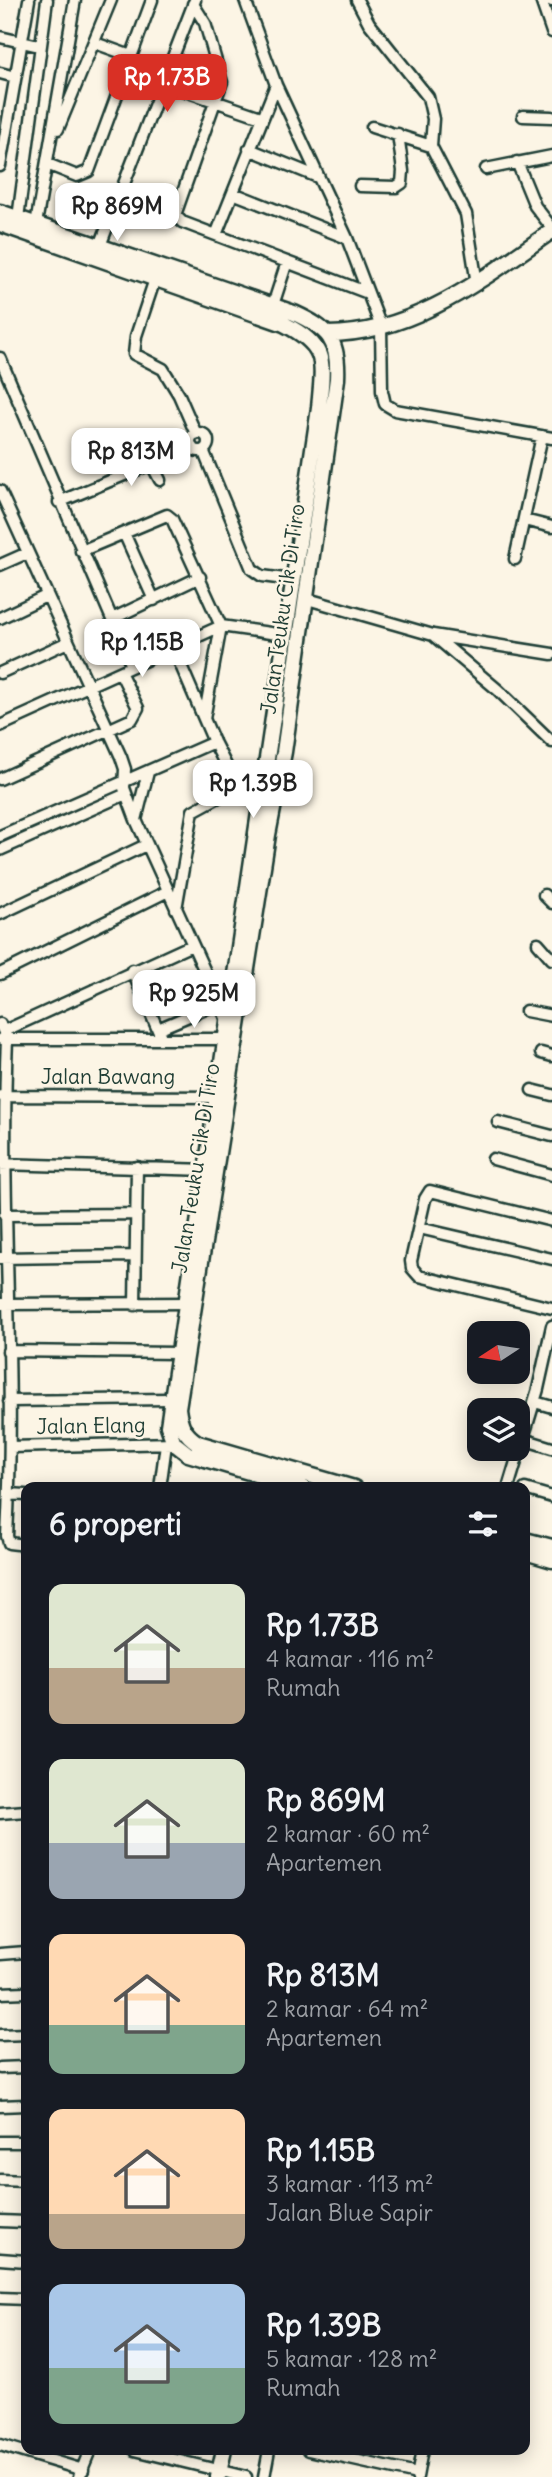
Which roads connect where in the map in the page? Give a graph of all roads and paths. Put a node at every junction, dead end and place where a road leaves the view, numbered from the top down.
1 (29, 0) edge
2 (47, 0) edge
3 (75, 0) edge
4 (111, 0) edge
5 (152, 0) edge
6 (245, 0) edge
7 (357, 0) edge
8 (541, 0) edge
9 (194, 2) edge
10 (552, 32) edge
11 (0, 37) edge
12 (23, 41) junction
13 (95, 43) junction
14 (39, 46) junction
15 (131, 56) junction
16 (0, 73) edge
17 (15, 77) junction
18 (162, 83) junction
19 (276, 85) junction
20 (214, 102) junction
21 (5, 115) edge
22 (523, 116) dead end
23 (261, 117) junction
24 (552, 117) edge
25 (372, 127) dead end
26 (398, 134) junction
27 (52, 142) junction
28 (431, 146) junction
29 (1, 149) edge
30 (249, 149) junction
31 (552, 156) edge
32 (517, 162) junction
33 (47, 164) junction
34 (0, 166) edge
35 (486, 169) dead end
36 (318, 177) junction
37 (360, 186) dead end
38 (233, 193) junction
39 (0, 212) edge
40 (18, 218) junction
41 (0, 224) edge
42 (36, 224) junction
43 (552, 230) edge
44 (216, 235) junction
45 (347, 238) junction
46 (100, 245) junction
47 (96, 260) junction
48 (287, 262) junction
49 (155, 279) junction
50 (477, 284) junction
51 (211, 292) junction
52 (368, 293) junction
53 (273, 305) junction
54 (381, 327) junction
55 (328, 334) junction
56 (354, 334) junction
57 (336, 351) junction
58 (0, 358) edge
59 (195, 434) junction
60 (547, 437) edge
61 (192, 447) junction
62 (203, 450) junction
63 (151, 463) junction
64 (160, 480) dead end
65 (0, 493) edge
66 (312, 496) junction
67 (59, 502) junction
68 (4, 510) edge
69 (524, 520) junction
70 (552, 527) edge
71 (307, 531) junction
72 (124, 533) junction
73 (81, 551) junction
74 (27, 553) junction
75 (515, 559) dead end
76 (0, 565) edge
77 (200, 577) junction
78 (292, 580) junction
79 (46, 596) junction
80 (304, 598) junction
81 (154, 600) junction
82 (0, 618) edge
83 (112, 619) junction
84 (221, 626) junction
85 (281, 635) junction
86 (433, 635) junction
87 (68, 642) junction
88 (173, 648) junction
89 (552, 654) edge
90 (132, 666) junction
91 (120, 672) junction
92 (0, 673) edge
93 (88, 687) junction
94 (204, 719) junction
95 (0, 726) edge
96 (109, 730) junction
97 (214, 742) junction
98 (552, 742) edge
99 (148, 772) junction
100 (0, 779) edge
101 (124, 782) junction
102 (237, 787) junction
103 (258, 789) junction
104 (126, 794) junction
105 (136, 820) junction
106 (0, 836) edge
107 (258, 836) junction
108 (146, 845) junction
109 (0, 850) edge
110 (168, 891) junction
111 (544, 895) dead end
112 (552, 903) edge
113 (176, 909) junction
114 (0, 914) edge
115 (538, 943) dead end
116 (192, 945) junction
117 (552, 959) edge
118 (132, 970) junction
119 (0, 974) edge
120 (231, 998) junction
121 (526, 1011) dead end
122 (552, 1016) edge
123 (3, 1033) edge
124 (160, 1033) junction
125 (224, 1039) junction
126 (532, 1090) dead end
127 (552, 1095) edge
128 (2, 1096) edge
129 (216, 1097) junction
130 (498, 1122) dead end
131 (552, 1136) edge
132 (493, 1159) dead end
133 (2, 1164) edge
134 (137, 1167) junction
135 (211, 1170) junction
136 (552, 1175) edge
137 (137, 1214) junction
138 (5, 1215) junction
139 (552, 1221) edge
140 (419, 1228) junction
141 (135, 1256) junction
142 (3, 1258) edge
143 (552, 1259) edge
144 (191, 1303) junction
145 (3, 1305) edge
146 (135, 1305) junction
147 (552, 1308) edge
148 (552, 1326) edge
149 (8, 1351) junction
150 (177, 1353) junction
151 (549, 1355) edge
152 (169, 1399) junction
153 (9, 1401) junction
154 (535, 1402) junction
155 (552, 1407) edge
156 (530, 1417) edge
157 (530, 1441) edge
158 (170, 1444) junction
159 (9, 1447) junction
160 (552, 1448) edge
161 (518, 1461) edge
162 (4, 1469) edge
163 (161, 1482) edge
164 (263, 1482) edge
165 (333, 1482) edge
166 (513, 1482) edge
167 (530, 1490) edge
168 (9, 1494) junction
169 (21, 1494) edge
170 (552, 1497) edge
171 (4, 1511) edge
172 (530, 1540) edge
173 (21, 1544) edge
174 (552, 1547) edge
175 (530, 1553) edge
176 (552, 1560) edge
177 (21, 1811) edge
178 (0, 1813) edge
179 (21, 1952) edge
180 (0, 1954) edge
181 (21, 1992) edge
182 (0, 1993) edge
183 (21, 2034) edge
184 (0, 2035) edge
185 (21, 2067) edge
186 (0, 2068) edge
187 (21, 2105) edge
188 (0, 2106) edge
189 (0, 2142) edge
190 (21, 2142) edge
191 (0, 2180) edge
192 (21, 2181) edge
193 (0, 2221) edge
194 (21, 2222) edge
195 (0, 2259) edge
196 (21, 2261) edge
197 (0, 2298) edge
198 (21, 2299) edge
199 (0, 2445) edge
200 (21, 2452) edge
201 (29, 2455) edge
202 (88, 2455) edge
203 (169, 2455) edge
204 (222, 2455) edge
205 (268, 2455) edge
206 (331, 2455) edge
207 (421, 2455) edge
208 (81, 2473) edge
209 (219, 2475) edge
210 (417, 2475) edge
211 (246, 2477) edge
212 (264, 2477) edge

1 - 12 street
2 - 14 street
3 - 27 street
4 - 13 street
5 - 15 street
6 - 19 street
7 - 28 street
8 - 10 street
9 - 18 street
9 - 20 street
11 - 12 street
12 - 14 street
12 - 17 street
13 - 15 street
13 - 27 street
14 - 40 street
15 - 33 street
16 - 17 street
17 - 21 street
18 - 20 street
18 - 46 street
19 - 23 street
19 - 36 street
20 - 23 street
20 - 44 street
21 - 29 street
22 - 24 street
23 - 30 street
25 - 26 street
26 - 28 street
26 - 37 street
27 - 33 street
28 - 50 street
29 - 34 street
30 - 36 street
30 - 38 street
31 - 32 street
32 - 35 street
32 - 43 street
33 - 42 street
36 - 45 street
38 - 44 street
38 - 45 street
39 - 40 street, Jalan Teuku Cik Di Tiro
40 - 42 street, Jalan Teuku Cik Di Tiro
41 - 47 street, Jalan Teuku Cik Di Tiro
42 - 46 street, Jalan Teuku Cik Di Tiro
43 - 50 street
44 - 48 street
45 - 52 street
46 - 47 street
46 - 51 street, Jalan Teuku Cik Di Tiro
47 - 49 street, Jalan Teuku Cik Di Tiro
48 - 52 street
48 - 53 street
49 - 51 street, Jalan Teuku Cik Di Tiro
49 - 59 street
50 - 54 street
51 - 53 street, Jalan Teuku Cik Di Tiro
51 - 66 street, Jalan Teuku Cik Di Tiro
52 - 54 street
53 - 55 street, Jalan Teuku Cik Di Tiro
54 - 56 street
54 - 60 street
55 - 56 street
55 - 57 street, Jalan Teuku Cik Di Tiro
56 - 57 street
57 - 66 street, Jalan Teuku Cik Di Tiro
58 - 67 street
59 - 61 street
59 - 62 street
60 - 69 street
61 - 62 street
61 - 63 street
62 - 78 street
63 - 64 street
63 - 67 street
65 - 68 street
66 - 71 street, Jalan Teuku Cik Di Tiro
67 - 73 street
68 - 74 street
69 - 70 street
69 - 75 street
71 - 78 street, Jalan Teuku Cik Di Tiro
71 - 80 street, Jalan Teuku Cik Di Tiro
72 - 73 street
72 - 77 street
72 - 81 street
73 - 83 street
74 - 76 street
74 - 79 street
77 - 81 street
77 - 84 street
78 - 85 street, Jalan Teuku Cik Di Tiro
79 - 82 street
79 - 87 street
80 - 86 street
80 - 107 street, Jalan Teuku Cik Di Tiro
81 - 83 street
83 - 90 street
84 - 85 street
84 - 88 street
84 - 94 street
85 - 103 street, Jalan Teuku Cik Di Tiro
86 - 89 street
86 - 98 street
87 - 92 street
87 - 93 street
88 - 90 street
88 - 94 street
90 - 91 street
91 - 93 street
91 - 96 street
93 - 95 street
93 - 96 street
94 - 97 street
96 - 100 street
96 - 101 street
97 - 99 street
97 - 102 street
99 - 101 street
99 - 105 street
101 - 104 street
101 - 106 street
102 - 103 street
102 - 113 street
103 - 107 street, Jalan Teuku Cik Di Tiro
104 - 105 street
104 - 109 street
105 - 108 street
107 - 120 street, Jalan Teuku Cik Di Tiro
108 - 110 street
108 - 114 street
110 - 113 street
110 - 119 street
111 - 112 street
113 - 116 street
115 - 117 street
116 - 118 street
116 - 120 street
118 - 123 street
118 - 124 street
120 - 124 street
120 - 125 street, Jalan Teuku Cik Di Tiro
120 - 135 street, Jalan Teuku Cik Di Tiro
121 - 122 street
123 - 124 street
123 - 128 street
124 - 125 street
125 - 129 street, Jalan Teuku Cik Di Tiro
126 - 127 street
128 - 129 street, Jalan Bawang
128 - 133 street
129 - 135 street, Jalan Teuku Cik Di Tiro
130 - 131 street
132 - 136 street
133 - 134 street
133 - 138 street
134 - 135 street
134 - 137 street
135 - 144 street, Jalan Teuku Cik Di Tiro
137 - 138 street
137 - 141 street
138 - 142 street
139 - 140 street
140 - 143 street
140 - 147 street
141 - 142 street
141 - 146 street
142 - 145 street
144 - 146 street
144 - 150 street, Jalan Teuku Cik Di Tiro
144 - 165 street, Jalan Teuku Cik Di Tiro
145 - 146 street
145 - 149 street
148 - 151 street
149 - 150 street
149 - 153 street
150 - 152 street, Jalan Teuku Cik Di Tiro
151 - 154 street
152 - 153 street
152 - 158 street, Jalan Teuku Cik Di Tiro
153 - 159 street
154 - 155 street
154 - 156 street
157 - 160 street
158 - 159 street, Jalan Elang
158 - 163 street
158 - 164 street
159 - 162 street
161 - 166 street
162 - 168 street
167 - 170 street
168 - 169 street
168 - 171 street
171 - 173 street
172 - 174 street
175 - 176 street
177 - 178 street
179 - 180 street
181 - 182 street
183 - 184 street
185 - 186 street
187 - 188 street
189 - 190 street
191 - 192 street
193 - 194 street
195 - 196 street
197 - 198 street
199 - 200 street
201 - 208 street
202 - 208 street
203 - 209 street
204 - 209 street
205 - 212 street
206 - 210 street
207 - 210 street
209 - 211 street

